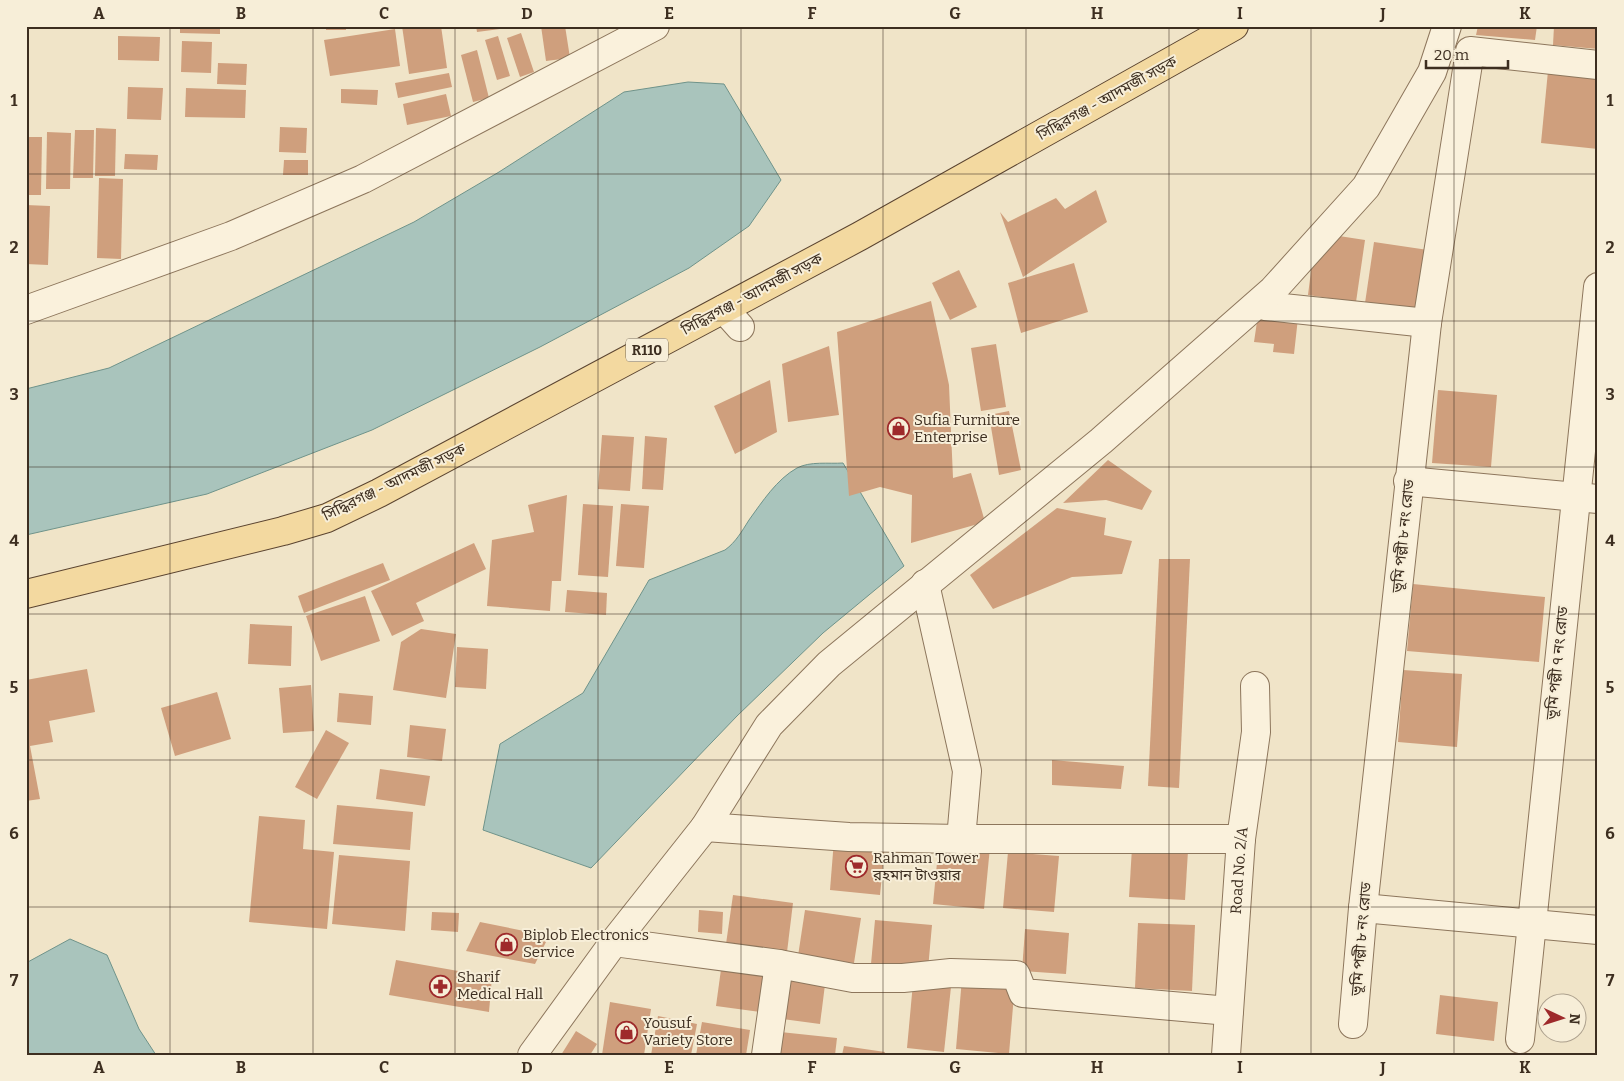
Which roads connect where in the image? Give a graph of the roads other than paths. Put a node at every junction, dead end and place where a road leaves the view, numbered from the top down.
1 (655, 26) edge
2 (1234, 26) edge
3 (1448, 26) edge
4 (1598, 65) edge
5 (1598, 287) edge
6 (1265, 306) dead end
7 (26, 310) edge
8 (1427, 323) junction
9 (1408, 480) junction
10 (1586, 498) edge
11 (925, 584) junction
12 (26, 594) edge
13 (1255, 686) dead end
14 (705, 827) junction
15 (961, 838) junction
16 (1241, 839) junction
17 (1363, 908) junction
18 (1530, 924) junction
19 (1598, 930) edge
20 (614, 942) junction
21 (779, 964) junction
22 (1229, 1011) junction
23 (1353, 1024) dead end
24 (1520, 1039) dead end
25 (532, 1055) edge
26 (766, 1055) edge
27 (1226, 1055) edge

1 - 7 street
2 - 12 main road, সিদ্ধিরগঞ্জ - আদমজী সড়ক / R110
3 - 11 street
4 - 8 street, ভূমি পল্লী ৮ নং রোড
5 - 10 street, ভূমি পল্লী ৭ নং রোড
6 - 8 street
8 - 9 street, ভূমি পল্লী ৮ নং রোড
9 - 10 street
9 - 17 street, ভূমি পল্লী ৮ নং রোড
10 - 18 street, ভূমি পল্লী ৭ নং রোড
11 - 14 street
11 - 15 street
13 - 16 street, Road No. 2/A
14 - 15 street
14 - 20 street
15 - 16 street
16 - 22 street, Road No. 2/A
17 - 18 street
17 - 23 street, ভূমি পল্লী ৮ নং রোড
18 - 19 street
18 - 24 street, ভূমি পল্লী ৭ নং রোড
20 - 21 street
20 - 25 street
21 - 22 street
21 - 26 street
22 - 27 street, Road No. 2/A

